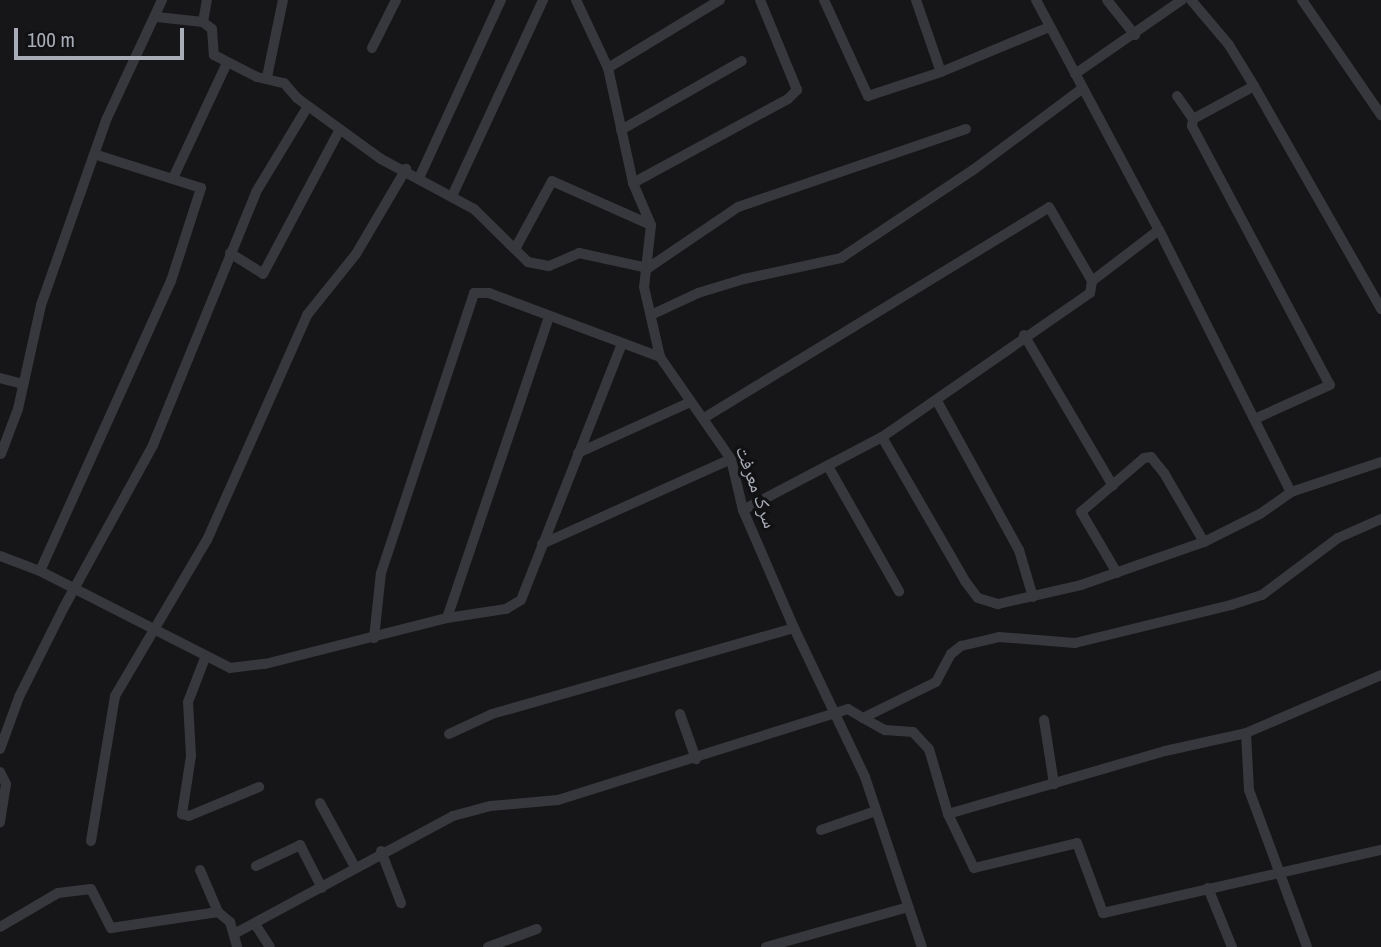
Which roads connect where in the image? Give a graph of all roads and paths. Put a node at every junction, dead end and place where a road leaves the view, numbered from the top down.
1 (163, 0) edge
2 (207, 0) edge
3 (283, 0) edge
4 (396, 0) edge
5 (501, 0) edge
6 (543, 0) edge
7 (576, 0) edge
8 (720, 0) edge
9 (760, 0) edge
10 (824, 0) edge
11 (916, 0) edge
12 (1035, 0) edge
13 (1107, 0) edge
14 (1182, 0) edge
15 (1191, 0) edge
16 (1302, 0) edge
17 (157, 16) junction
18 (203, 22) junction
19 (1049, 27) junction
20 (1135, 35) junction
21 (372, 48) dead end
22 (742, 61) dead end
23 (227, 63) junction
24 (608, 68) junction
25 (941, 72) junction
26 (1075, 74) junction
27 (267, 77) junction
28 (1254, 86) junction
29 (1083, 88) junction
30 (1177, 96) dead end
31 (309, 106) junction
32 (1381, 115) edge
33 (1193, 119) junction
34 (340, 129) junction
35 (966, 129) dead end
36 (621, 130) junction
37 (97, 155) junction
38 (406, 169) junction
39 (174, 176) junction
40 (420, 176) junction
41 (633, 183) junction
42 (453, 194) junction
43 (651, 225) junction
44 (1160, 230) junction
45 (515, 249) junction
46 (230, 253) junction
47 (648, 268) junction
48 (1092, 281) junction
49 (1381, 309) edge
50 (650, 315) junction
51 (549, 316) junction
52 (1024, 335) junction
53 (622, 344) junction
54 (660, 357) junction
55 (0, 378) edge
56 (22, 384) junction
57 (937, 401) junction
58 (688, 403) junction
59 (704, 418) junction
60 (1257, 418) junction
61 (883, 436) junction
62 (578, 453) junction
63 (1, 454) edge
64 (731, 459) junction
65 (1381, 462) edge
66 (829, 468) junction
67 (1113, 486) junction
68 (1290, 492) junction
69 (743, 510) junction
70 (1381, 519) edge
71 (1204, 542) junction
72 (542, 544) junction
73 (0, 556) edge
74 (40, 571) junction
75 (1117, 573) junction
76 (74, 589) junction
77 (899, 591) dead end
78 (1033, 597) junction
79 (447, 618) junction
80 (794, 628) junction
81 (156, 632) junction
82 (374, 638) junction
83 (205, 658) junction
84 (1381, 675) edge
85 (836, 713) junction
86 (680, 714) dead end
87 (863, 719) junction
88 (1044, 720) dead end
89 (1245, 733) junction
90 (449, 734) dead end
91 (0, 746) edge
92 (696, 759) junction
93 (0, 772) edge
94 (1054, 783) junction
95 (259, 787) dead end
96 (320, 803) dead end
97 (873, 812) junction
98 (948, 814) junction
99 (0, 823) edge
100 (821, 830) dead end
101 (91, 841) dead end
102 (1381, 850) edge
103 (382, 851) junction
104 (256, 866) dead end
105 (355, 867) junction
106 (200, 870) dead end
107 (1281, 874) junction
108 (322, 888) junction
109 (1208, 888) junction
110 (401, 902) dead end
111 (908, 907) junction
112 (218, 912) junction
113 (255, 924) junction
114 (0, 927) edge
115 (537, 929) dead end
116 (234, 934) junction
117 (237, 947) edge
118 (270, 947) edge
119 (488, 947) edge
120 (765, 947) edge
121 (922, 947) edge
122 (1232, 947) edge
123 (1307, 947) edge

1 - 17 street
2 - 18 street
3 - 27 street
4 - 21 street
5 - 40 street
6 - 42 street
7 - 24 street, سرک معرفت
8 - 24 street
9 - 41 street
10 - 25 street
11 - 25 street
12 - 19 street
13 - 20 street
14 - 20 street
15 - 28 street
16 - 32 street
17 - 18 street
17 - 37 street
18 - 23 street
19 - 25 street
19 - 26 street
20 - 26 street
22 - 36 street
23 - 27 street
23 - 39 street
24 - 36 street, سرک معرفت
26 - 29 street
27 - 31 street
28 - 33 street
28 - 49 street
29 - 44 street
29 - 50 street
30 - 33 street
31 - 34 street
31 - 46 street
33 - 60 street
34 - 38 street
34 - 46 street
35 - 47 street
36 - 41 street, سرک معرفت
37 - 39 street
37 - 56 street
38 - 40 street
38 - 81 street
39 - 74 street
40 - 42 street
41 - 43 street, سرک معرفت
42 - 45 street
43 - 45 street
43 - 47 street, سرک معرفت
44 - 48 street
44 - 60 street
45 - 47 street
46 - 76 street
47 - 50 street, سرک معرفت
48 - 52 street
48 - 59 street
50 - 54 street, سرک معرفت
51 - 53 street
51 - 79 street
51 - 82 street
52 - 57 street
52 - 67 street
53 - 54 street
53 - 62 street
54 - 58 street, سرک معرفت
55 - 56 street
56 - 63 street
57 - 61 street
57 - 78 street
58 - 59 street, سرک معرفت
58 - 62 street
59 - 64 street, سرک معرفت
60 - 68 street
61 - 66 street
61 - 78 street
62 - 72 street
64 - 69 street, سرک معرفت
64 - 72 street
65 - 68 street
66 - 69 street
66 - 77 street
67 - 71 street
67 - 75 street
68 - 71 street
69 - 80 street, سرک معرفت
70 - 87 street
71 - 75 street
72 - 79 street
73 - 74 street
74 - 76 street
75 - 78 street
76 - 81 street
76 - 91 street
79 - 82 street
80 - 85 street, سرک معرفت
80 - 90 street
81 - 83 street
81 - 101 street
82 - 83 street
83 - 95 street
84 - 89 street
85 - 87 street
85 - 92 street
85 - 97 street, سرک معرفت
86 - 92 street
87 - 98 street
88 - 94 street
89 - 94 street
89 - 107 street
92 - 103 street
93 - 99 street
94 - 98 street
96 - 105 street
97 - 100 street
97 - 111 street, سرک معرفت
98 - 109 street
102 - 107 street
103 - 105 street
103 - 110 street
104 - 108 street
105 - 108 street
106 - 112 street
107 - 109 street
107 - 123 street
108 - 113 street
109 - 122 street
111 - 120 street
111 - 121 street, سرک معرفت
112 - 114 street
112 - 116 street
113 - 116 street
113 - 118 street
115 - 119 street
116 - 117 street

